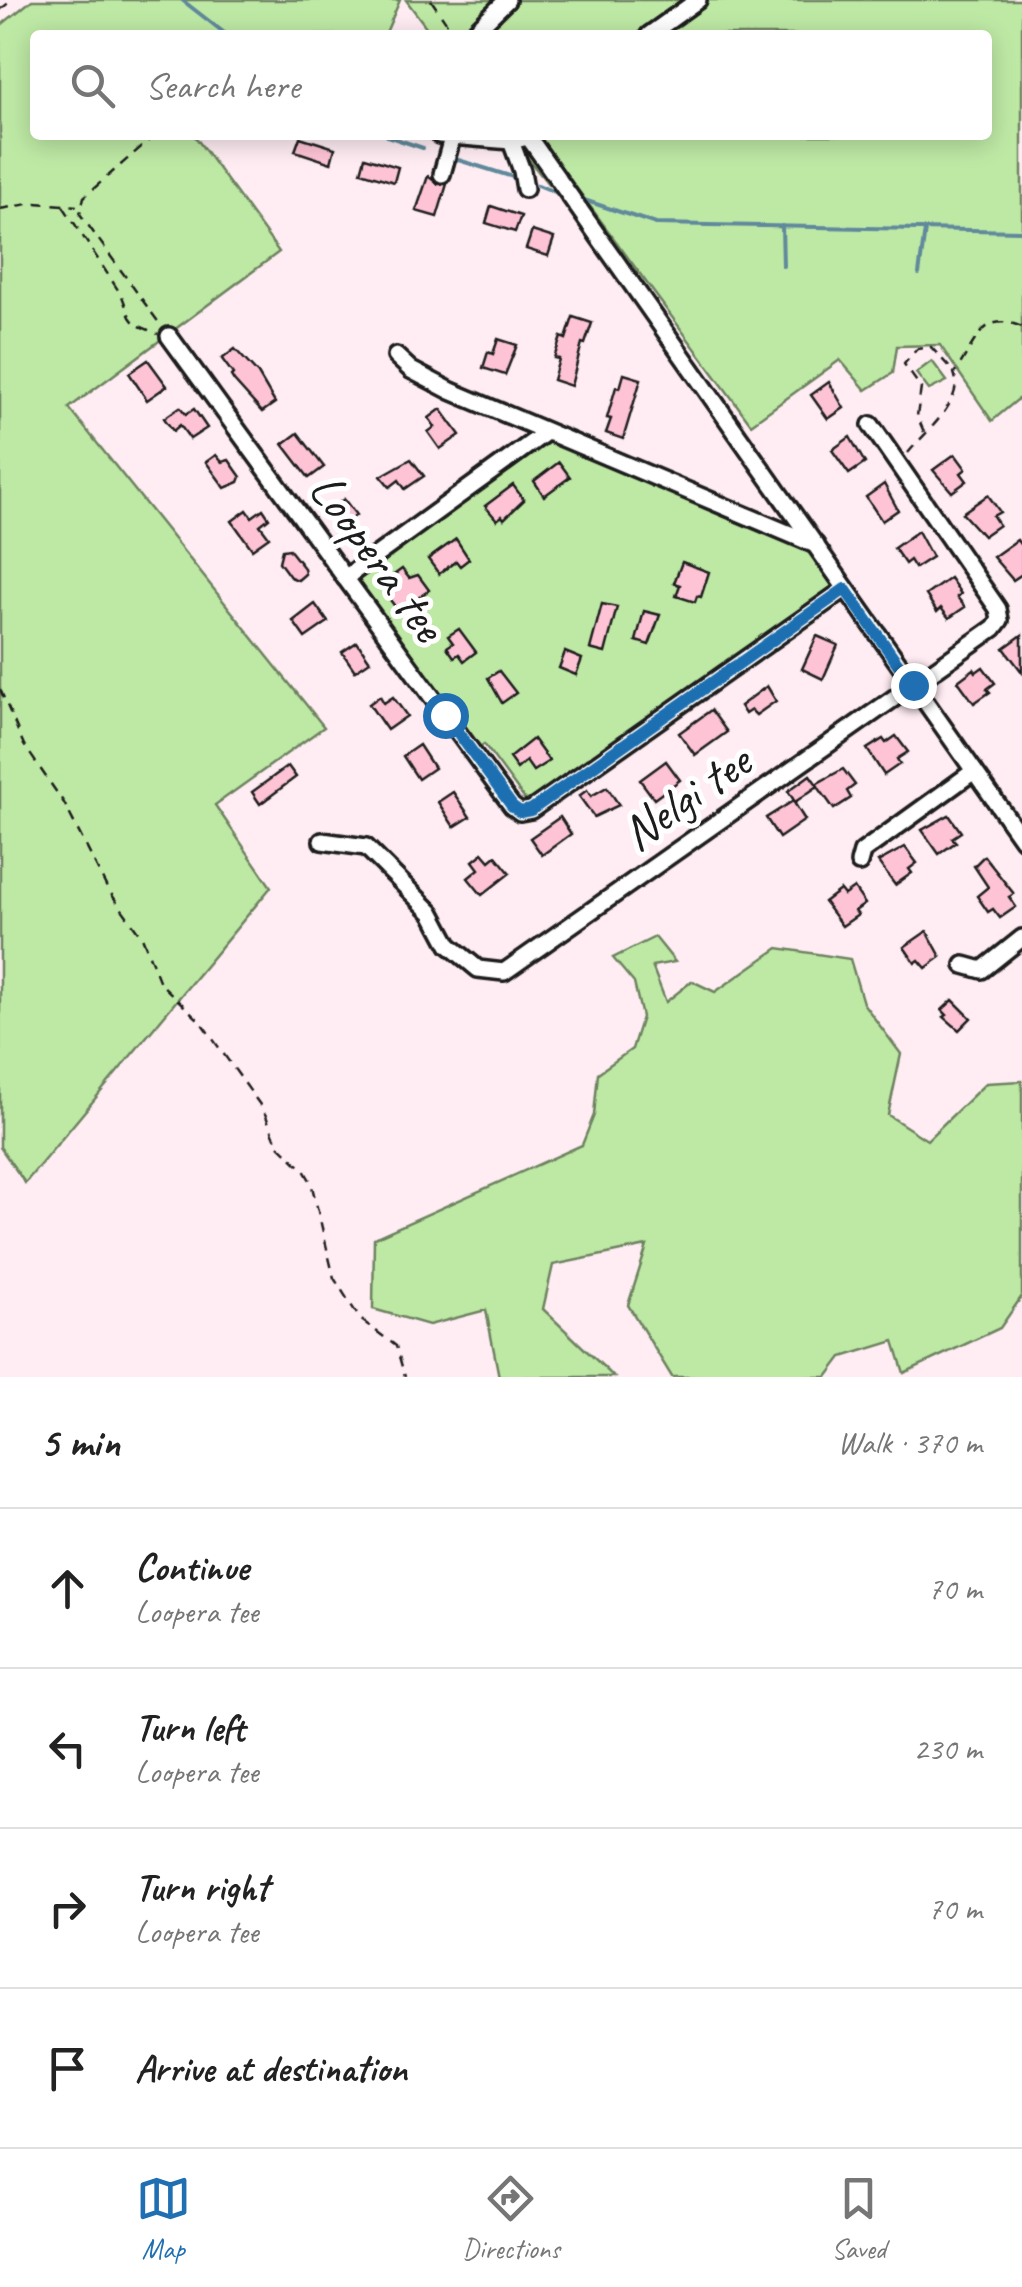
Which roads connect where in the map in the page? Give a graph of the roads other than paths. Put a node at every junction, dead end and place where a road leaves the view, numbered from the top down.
1 (507, 0) edge
2 (698, 0) edge
3 (477, 30) edge
4 (657, 30) edge
5 (446, 140) edge
6 (489, 140) edge
7 (516, 140) edge
8 (530, 140) edge
9 (511, 142) junction
10 (442, 174) dead end
11 (525, 189) dead end
12 (169, 336) road end
13 (396, 356) dead end
14 (870, 425) dead end
15 (546, 432) junction
16 (816, 545) junction
17 (344, 578) junction
18 (845, 589) junction
19 (913, 685) junction
20 (974, 771) junction
21 (1022, 839) edge
22 (322, 841) dead end
23 (859, 863) dead end
24 (1022, 938) edge
25 (964, 965) dead end

1 - 3 street
2 - 4 street
5 - 10 street
6 - 9 street
7 - 9 street
8 - 16 street
9 - 11 street
12 - 17 street, Loopera tee
13 - 15 street
14 - 19 street, Nelgi tee
15 - 16 street
15 - 17 street
16 - 18 street
17 - 18 street, Loopera tee
18 - 19 street
19 - 20 street
19 - 22 street, Nelgi tee
20 - 21 street
20 - 23 street
24 - 25 street

